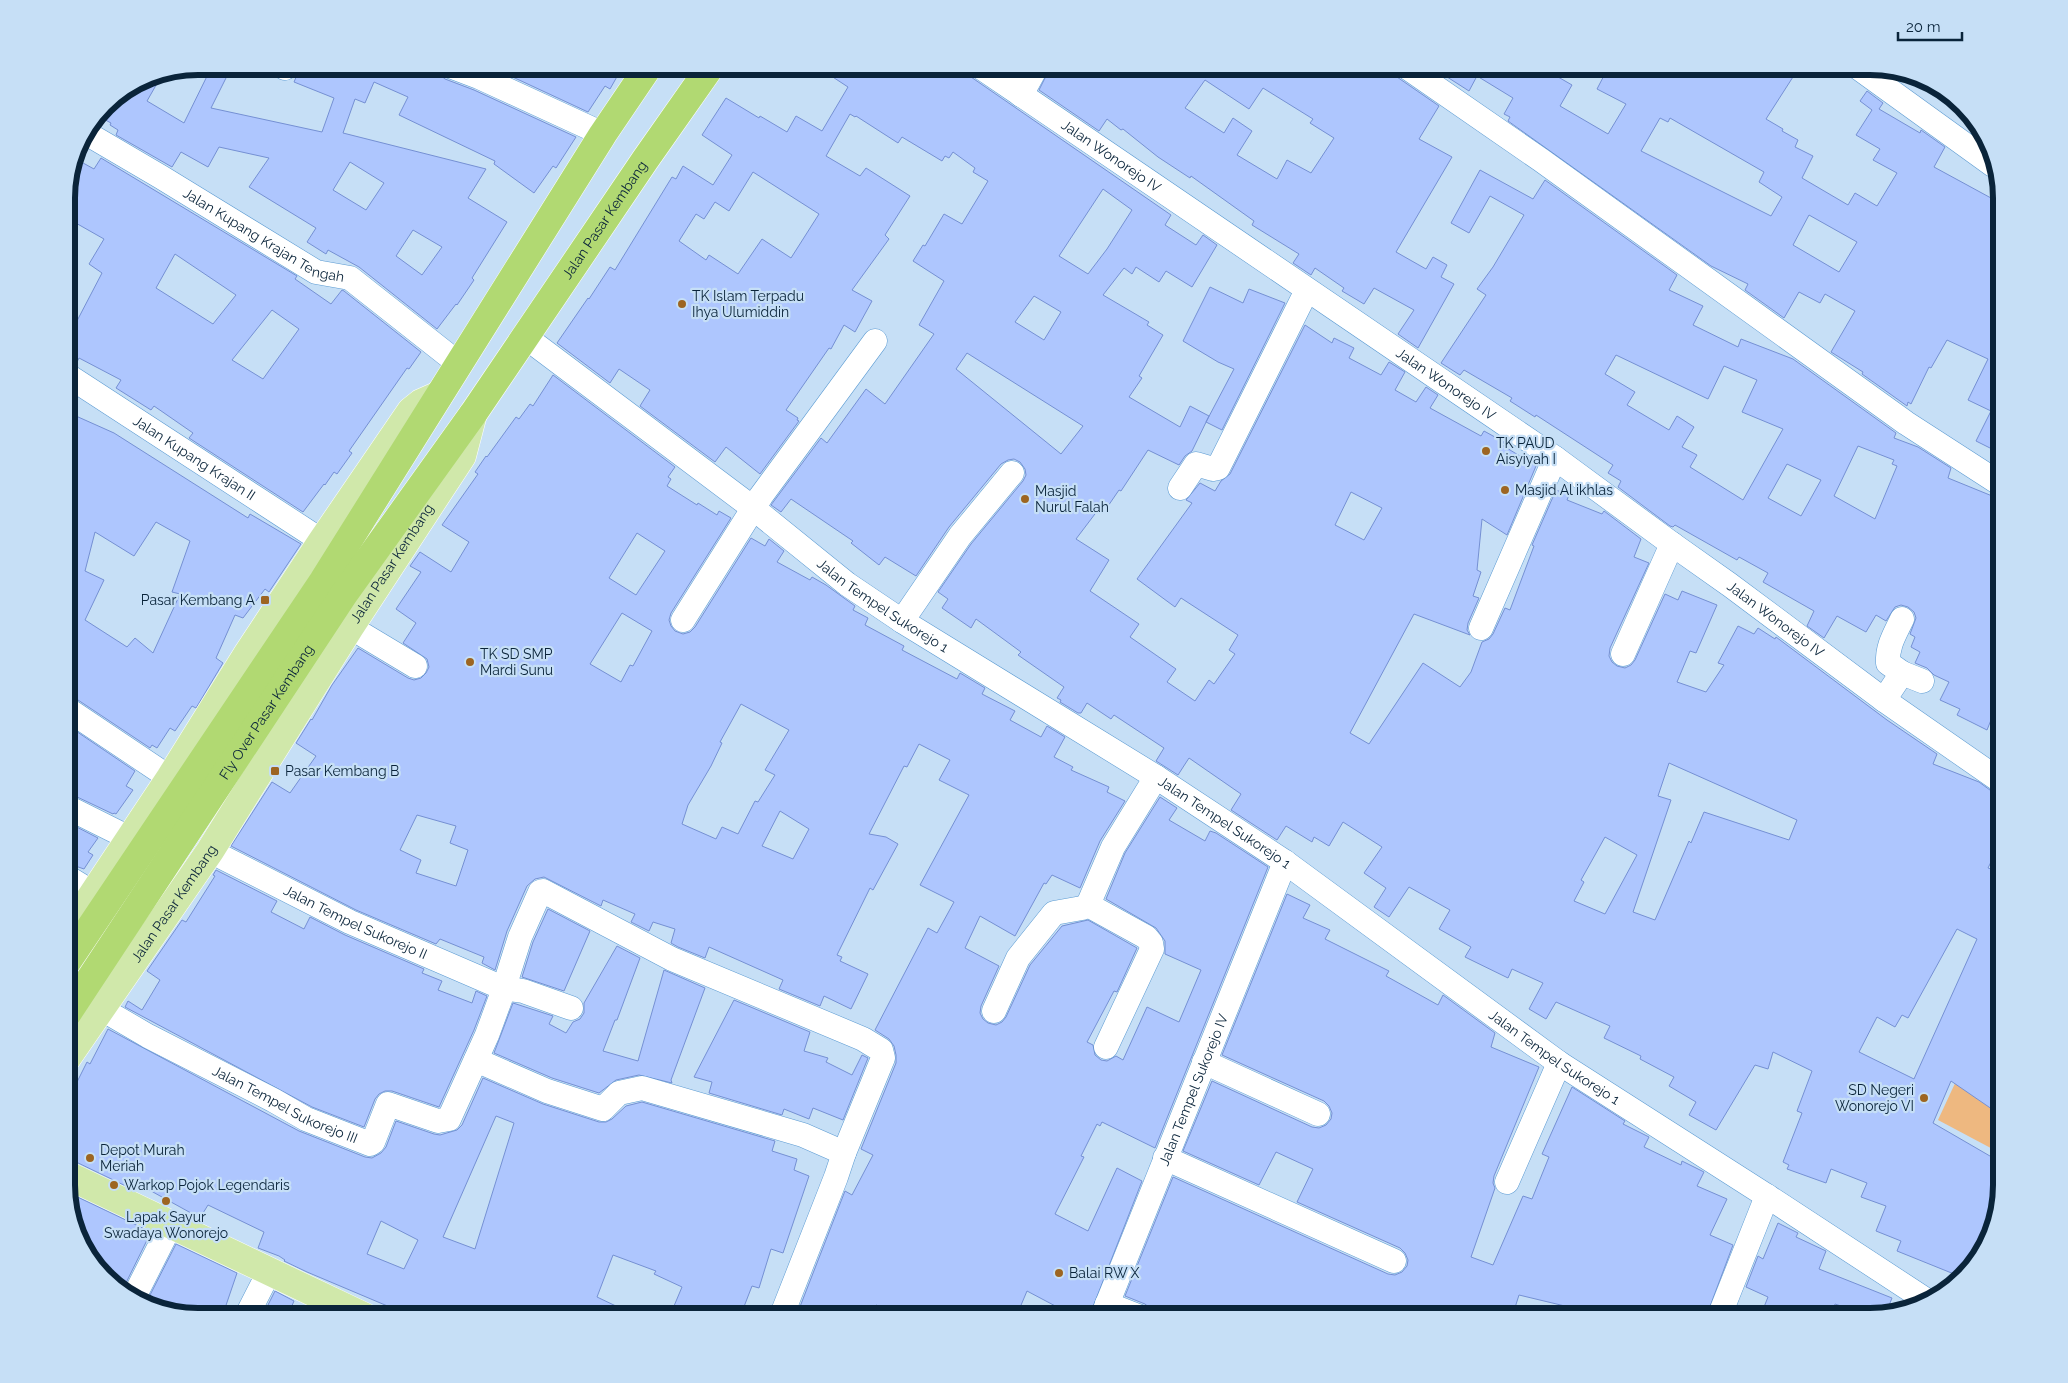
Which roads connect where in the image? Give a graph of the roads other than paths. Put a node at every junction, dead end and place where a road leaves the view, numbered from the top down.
1 (474, 75) edge
2 (643, 75) edge
3 (705, 75) edge
4 (993, 75) edge
5 (1032, 75) edge
6 (1417, 75) edge
7 (1868, 75) edge
8 (1021, 95) junction
9 (603, 134) junction
10 (92, 137) edge
11 (1987, 161) edge
12 (1307, 290) junction
13 (524, 336) junction
14 (875, 341) dead end
15 (459, 364) junction
16 (75, 381) edge
17 (440, 395) junction
18 (472, 414) junction
19 (1554, 458) junction
20 (1012, 473) dead end
21 (1993, 480) edge
22 (1180, 488) dead end
23 (753, 508) junction
24 (322, 541) junction
25 (1672, 544) junction
26 (334, 587) junction
27 (1902, 619) dead end
28 (683, 620) dead end
29 (902, 621) junction
30 (350, 627) junction
31 (1481, 628) dead end
32 (1623, 654) dead end
33 (415, 666) dead end
34 (1884, 700) junction
35 (75, 716) edge
36 (1993, 776) edge
37 (1156, 777) junction
38 (170, 778) junction
39 (75, 811) edge
40 (129, 838) junction
41 (210, 851) junction
42 (1285, 862) junction
43 (75, 882) edge
44 (93, 893) junction
45 (1088, 904) junction
46 (75, 920) edge
47 (75, 949) edge
48 (503, 988) junction
49 (75, 1000) edge
50 (100, 1008) junction
51 (571, 1008) dead end
52 (994, 1011) dead end
53 (75, 1045) edge
54 (1106, 1048) dead end
55 (476, 1060) junction
56 (1204, 1062) junction
57 (1559, 1063) junction
58 (1318, 1114) dead end
59 (844, 1153) junction
60 (1165, 1158) junction
61 (75, 1179) edge
62 (1507, 1182) dead end
63 (1768, 1196) junction
64 (170, 1224) junction
65 (1394, 1261) dead end
66 (269, 1272) junction
67 (137, 1291) edge
68 (1920, 1296) edge
69 (251, 1308) edge
70 (346, 1308) edge
71 (785, 1308) edge
72 (1105, 1308) edge
73 (1723, 1308) edge

1 - 9 street
2 - 9 highway
3 - 13 highway, Jalan Pasar Kembang
4 - 8 street, Jalan Wonorejo IV
5 - 8 street
6 - 21 street
7 - 11 street
8 - 12 street, Jalan Wonorejo IV
9 - 15 highway
10 - 15 street, Jalan Kupang Krajan Tengah
12 - 19 street, Jalan Wonorejo IV
12 - 22 street
13 - 18 highway, Jalan Pasar Kembang
13 - 23 street, Jalan Tempel Sukorejo 1
14 - 23 street
15 - 17 highway
16 - 24 street, Jalan Kupang Krajan II
17 - 24 main road
17 - 26 highway, Fly Over Pasar Kembang
18 - 26 highway, Fly Over Pasar Kembang
18 - 30 main road, Jalan Pasar Kembang
19 - 25 street, Jalan Wonorejo IV
19 - 31 street
20 - 29 street
23 - 28 street
23 - 29 street, Jalan Tempel Sukorejo 1
24 - 38 main road
25 - 32 street
25 - 34 street, Jalan Wonorejo IV
26 - 47 highway, Fly Over Pasar Kembang
26 - 49 highway, Fly Over Pasar Kembang
27 - 34 street
29 - 37 street, Jalan Tempel Sukorejo 1
30 - 33 street
30 - 41 main road, Jalan Pasar Kembang
34 - 36 street, Jalan Wonorejo IV
35 - 38 street
37 - 42 street, Jalan Tempel Sukorejo 1
37 - 45 street
38 - 40 main road
39 - 40 street
40 - 44 main road
41 - 48 street, Jalan Tempel Sukorejo II
41 - 50 main road, Jalan Pasar Kembang
42 - 56 street, Jalan Tempel Sukorejo IV
42 - 57 street, Jalan Tempel Sukorejo 1
43 - 44 street
44 - 46 main road
45 - 52 street
45 - 54 street
48 - 51 street, Jalan Tempel Sukorejo II
48 - 55 street
48 - 59 street
50 - 53 main road, Jalan Pasar Kembang
50 - 55 street, Jalan Tempel Sukorejo III
55 - 59 street
56 - 58 street
56 - 60 street, Jalan Tempel Sukorejo IV
57 - 62 street
57 - 63 street, Jalan Tempel Sukorejo 1
59 - 71 street
60 - 65 street
60 - 72 street, Jalan Tempel Sukorejo IV
61 - 64 main road
63 - 68 street, Jalan Tempel Sukorejo 1
63 - 73 street
64 - 66 main road
64 - 67 street
66 - 69 street
66 - 70 main road

